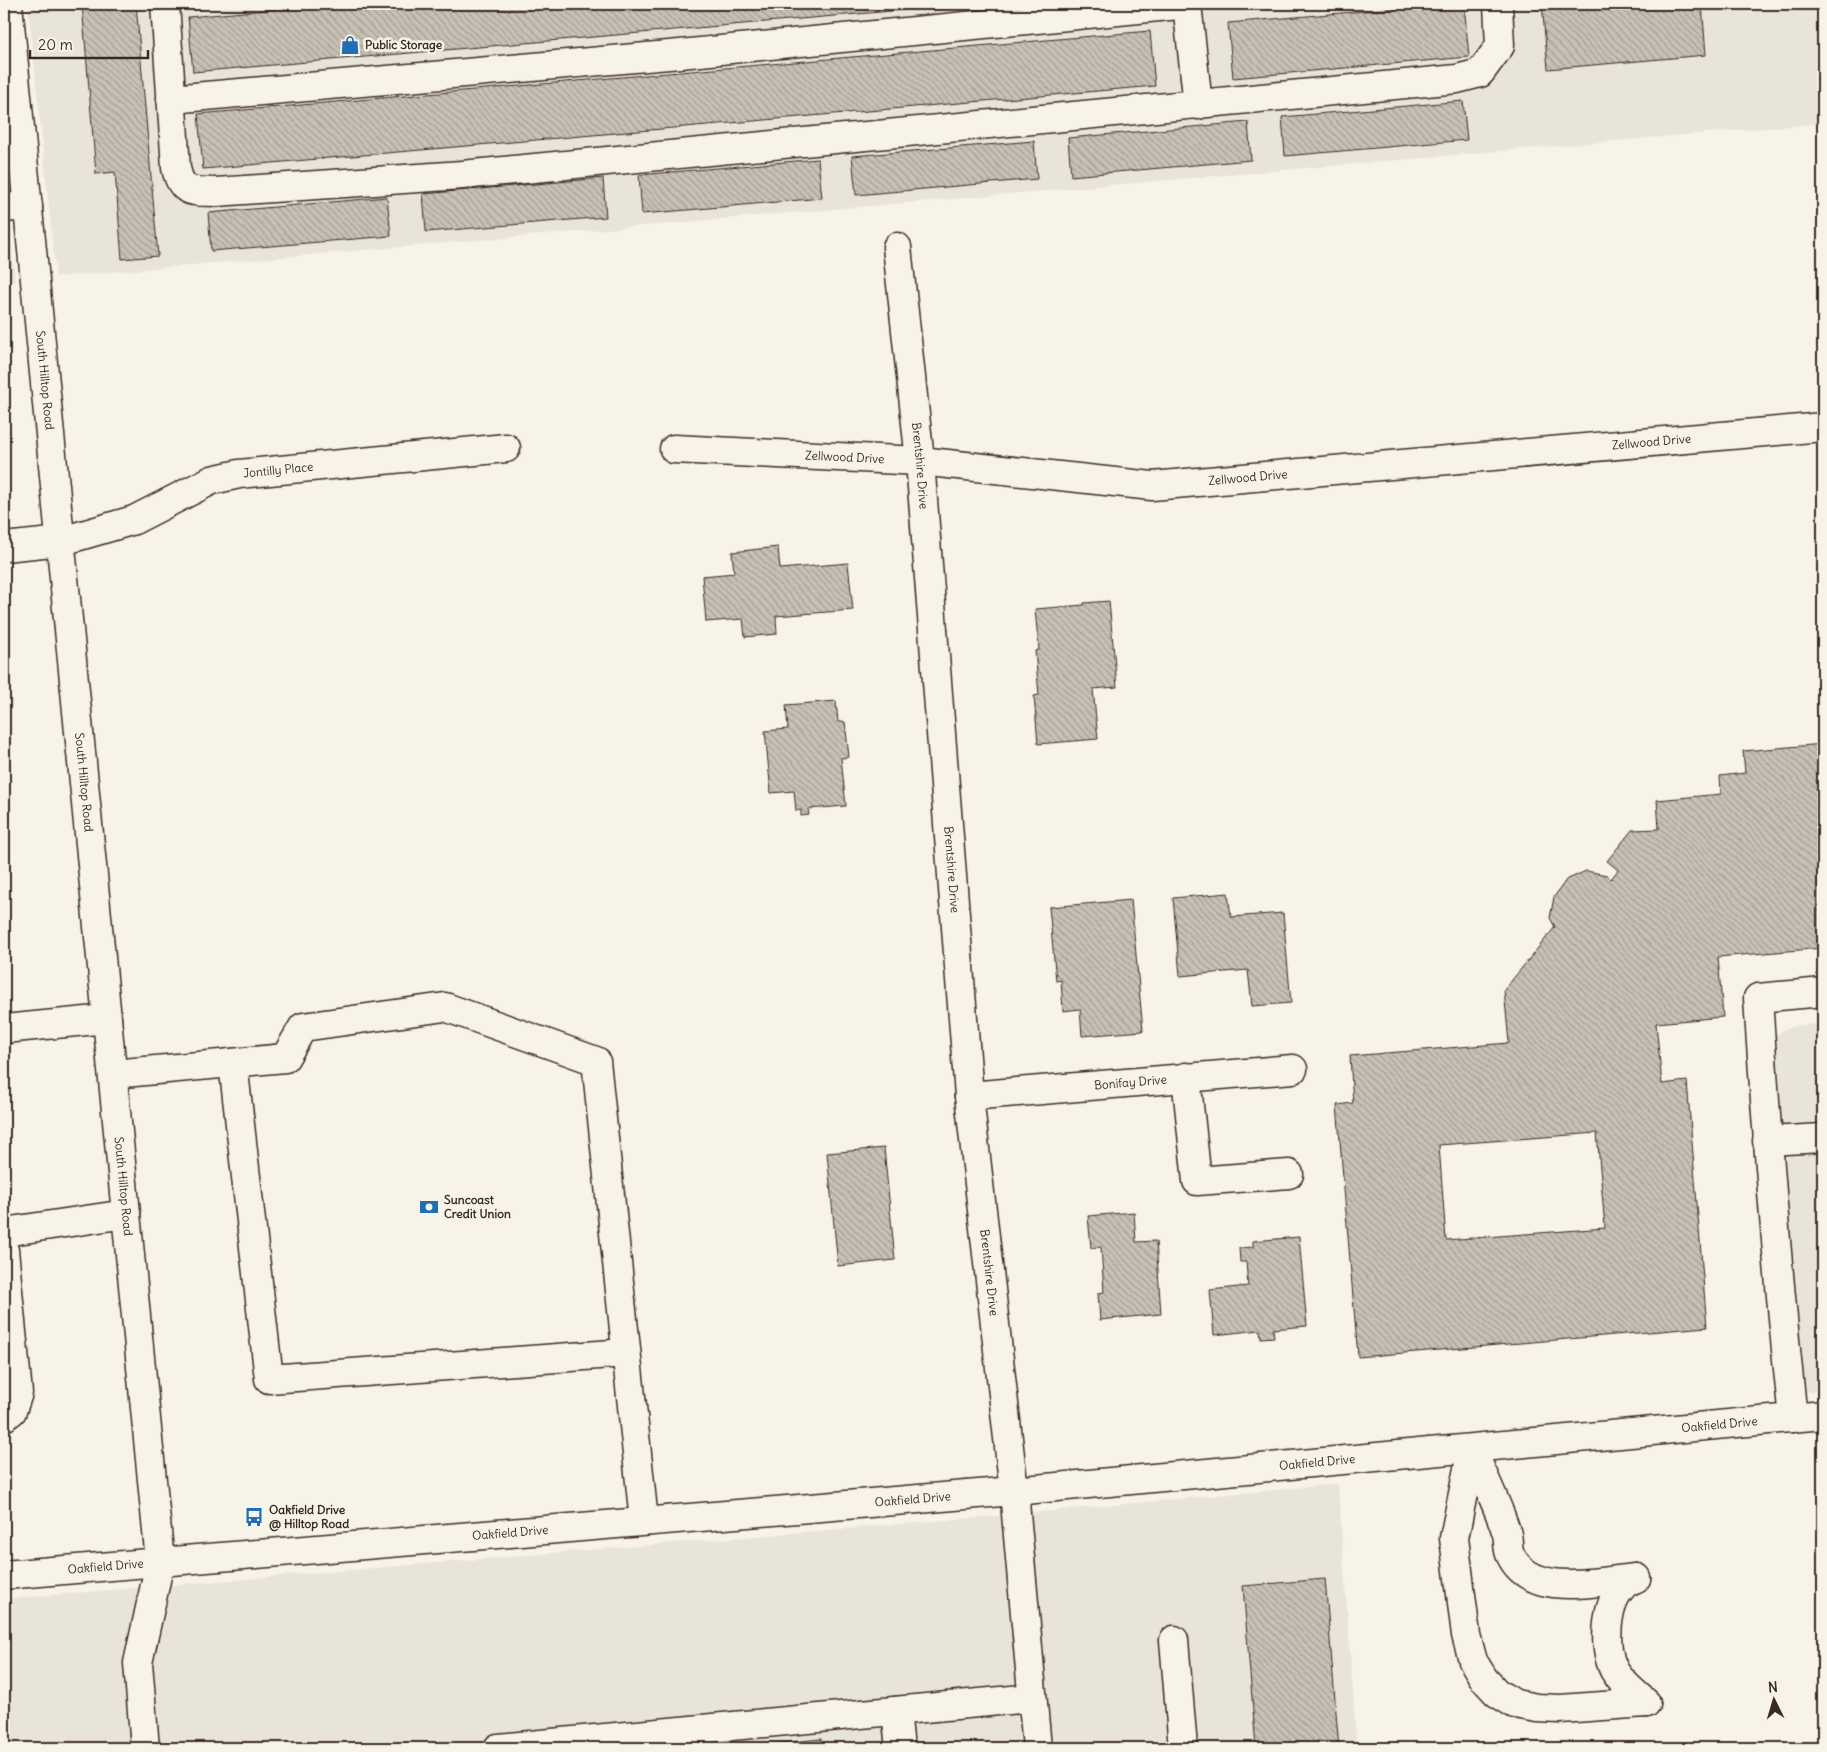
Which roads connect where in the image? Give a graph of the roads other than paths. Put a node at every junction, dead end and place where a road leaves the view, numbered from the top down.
1 (8, 4) edge
2 (165, 4) edge
3 (1188, 4) edge
4 (1498, 4) edge
5 (171, 99) junction
6 (1198, 104) junction
7 (11, 110) edge
8 (16, 207) edge
9 (897, 247) dead end
10 (1823, 427) edge
11 (506, 448) dead end
12 (674, 449) dead end
13 (920, 461) junction
14 (62, 541) junction
15 (4, 547) edge
16 (1823, 992) edge
17 (107, 1019) junction
18 (4, 1029) edge
19 (233, 1063) junction
20 (1293, 1069) dead end
21 (113, 1074) junction
22 (1186, 1077) junction
23 (969, 1096) junction
24 (1823, 1138) edge
25 (1767, 1141) junction
26 (1289, 1174) dead end
27 (126, 1214) junction
28 (4, 1232) edge
29 (4, 1250) edge
30 (626, 1352) junction
31 (1823, 1415) edge
32 (4, 1417) edge
33 (1793, 1418) junction
34 (1472, 1449) junction
35 (1014, 1491) junction
36 (644, 1522) junction
37 (160, 1562) junction
38 (4, 1575) edge
39 (1174, 1640) dead end
40 (1032, 1698) junction
41 (896, 1711) junction
42 (555, 1746) edge
43 (145, 1748) edge
44 (498, 1748) edge
45 (900, 1748) edge
46 (1036, 1748) edge
47 (1183, 1748) edge

1 - 7 street, South Hilltop Road
2 - 5 street
3 - 5 street
3 - 6 street
4 - 6 street
5 - 6 street
7 - 8 street, South Hilltop Road
8 - 14 street, South Hilltop Road
9 - 13 street, Brentshire Drive
10 - 13 street, Zellwood Drive
11 - 14 street, Jontilly Place
12 - 13 street, Zellwood Drive
13 - 23 street, Brentshire Drive
14 - 15 street, Jontilly Place
14 - 17 street, South Hilltop Road
16 - 25 street
17 - 18 street
17 - 21 street, South Hilltop Road
19 - 21 street
19 - 30 street
19 - 30 street
20 - 22 street, Bonifay Drive
21 - 27 street, South Hilltop Road
22 - 23 street, Bonifay Drive
22 - 26 street
23 - 35 street, Brentshire Drive
24 - 25 street
25 - 33 street
27 - 28 street
27 - 37 street, South Hilltop Road
29 - 32 street
30 - 36 street
31 - 33 street, Oakfield Drive
33 - 34 street, Oakfield Drive
34 - 34 street
34 - 35 street, Oakfield Drive
35 - 36 street, Oakfield Drive
35 - 40 street, Brentshire Drive
36 - 37 street, Oakfield Drive
37 - 38 street, Oakfield Drive
37 - 43 street, South Hilltop Road
39 - 47 street
40 - 41 street
40 - 46 street, Brentshire Drive
41 - 42 street
41 - 45 street
42 - 44 street

